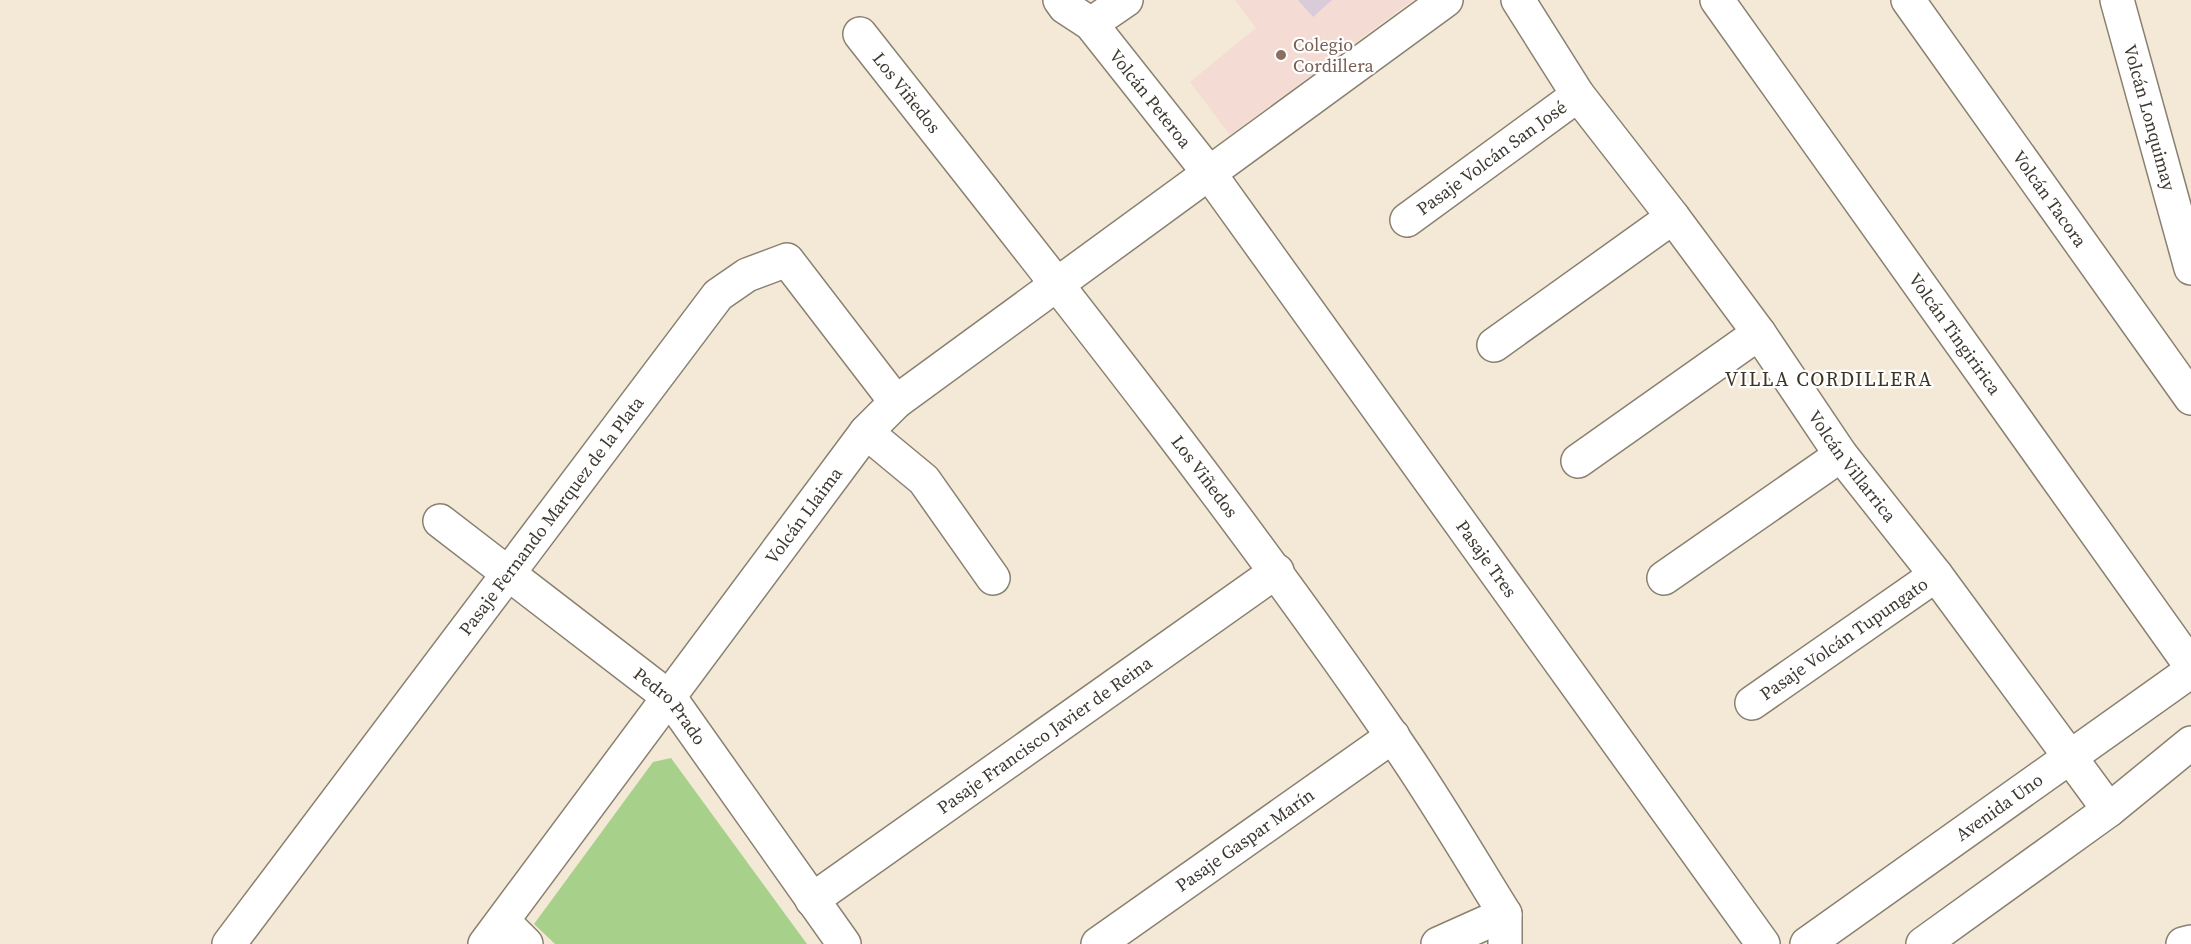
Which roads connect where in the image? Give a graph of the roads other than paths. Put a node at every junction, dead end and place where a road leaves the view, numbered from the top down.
1 (1060, 0) edge
2 (1126, 0) edge
3 (1446, 0) edge
4 (1518, 0) edge
5 (1717, 0) edge
6 (1908, 0) edge
7 (2116, 0) edge
8 (1091, 24) junction
9 (860, 34) dead end
10 (1578, 95) junction
11 (1209, 173) junction
12 (1673, 217) junction
13 (1407, 220) dead end
14 (2191, 268) edge
15 (1057, 284) junction
16 (1759, 333) junction
17 (1494, 345) dead end
18 (2191, 398) edge
19 (896, 402) junction
20 (866, 432) junction
21 (1841, 455) junction
22 (1578, 461) dead end
23 (440, 521) dead end
24 (1277, 571) junction
25 (509, 572) junction
26 (1936, 574) junction
27 (993, 578) dead end
28 (1664, 578) dead end
29 (2191, 666) edge
30 (2191, 671) edge
31 (670, 698) junction
32 (1752, 703) dead end
33 (1392, 736) junction
34 (2191, 743) edge
35 (2068, 757) junction
36 (2109, 810) junction
37 (812, 900) junction
38 (1505, 929) edge
39 (494, 932) edge
40 (2191, 942) edge
41 (229, 944) edge
42 (526, 944) edge
43 (844, 944) edge
44 (1098, 944) edge
45 (1438, 944) edge
46 (1763, 944) edge
47 (1807, 944) edge
48 (1923, 944) edge
49 (2183, 944) edge

1 - 8 street, Volcán Peteroa
2 - 8 street
3 - 11 street, Volcán Llaima
4 - 10 street, Volcán Villarrica
5 - 29 street, Volcán Tingiririca
6 - 18 street, Volcán Tacora
7 - 14 street, Volcán Lonquimay
8 - 11 street, Volcán Peteroa
9 - 15 street, Los Viñedos
10 - 12 street, Volcán Villarrica
10 - 13 street, Pasaje Volcán San José
11 - 15 street, Volcán Llaima
11 - 46 street, Pasaje Tres
12 - 16 street, Volcán Villarrica
12 - 17 street
15 - 19 street, Volcán Llaima
15 - 24 street, Los Viñedos
16 - 21 street, Volcán Villarrica
16 - 22 street
19 - 20 street, Volcán Llaima
19 - 25 street, Pasaje Fernando Marquez de la Plata
20 - 27 street
20 - 31 street, Volcán Llaima
21 - 26 street, Volcán Villarrica
21 - 28 street
23 - 25 street, Pedro Prado
24 - 33 street, Los Viñedos
24 - 37 street, Pasaje Francisco Javier de Reina
25 - 31 street, Pedro Prado
25 - 41 street, Pasaje Fernando Marquez de la Plata
26 - 32 street, Pasaje Volcán Tupungato
26 - 35 street, Volcán Villarrica
30 - 35 street, Avenida Uno
31 - 37 street, Pedro Prado
31 - 39 street, Volcán Llaima
33 - 38 street, Los Viñedos
33 - 44 street, Pasaje Gaspar Marín
34 - 36 street
35 - 36 street, Volcán Villarrica
35 - 47 street, Avenida Uno
36 - 48 street
37 - 43 street, Pedro Prado
38 - 45 street
39 - 42 street
40 - 49 street

